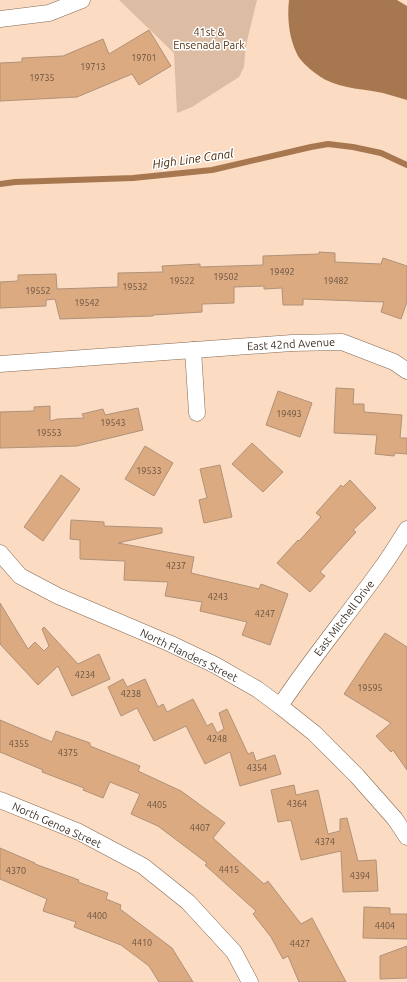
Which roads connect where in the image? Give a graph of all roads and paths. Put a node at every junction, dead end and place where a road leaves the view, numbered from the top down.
1 (82, 0) edge
2 (0, 19) edge
3 (193, 350) junction
4 (0, 364) edge
5 (407, 371) edge
6 (197, 413) dead end
7 (407, 529) edge
8 (0, 554) edge
9 (280, 706) junction
10 (0, 800) edge
11 (407, 837) edge
12 (250, 982) edge

1 - 2 street
3 - 4 street, East 42nd Avenue
3 - 5 street, East 42nd Avenue
3 - 6 street
7 - 9 street, East Mitchell Drive
8 - 9 street, North Flanders Street
9 - 11 street, North Flanders Street
10 - 12 street, North Genoa Street

